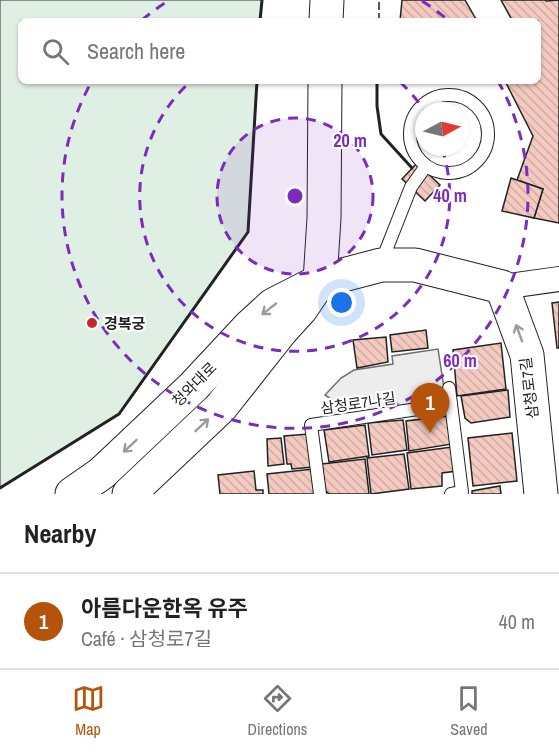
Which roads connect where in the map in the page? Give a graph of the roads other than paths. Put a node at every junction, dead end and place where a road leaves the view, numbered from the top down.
1 (327, 0) edge
2 (326, 18) edge
3 (325, 84) edge
4 (426, 166) junction
5 (381, 265) junction
6 (559, 279) edge
7 (320, 281) junction
8 (502, 287) junction
9 (449, 388) dead end
10 (451, 404) junction
11 (72, 494) edge
12 (129, 494) edge
13 (321, 494) edge
14 (451, 494) edge
15 (540, 494) edge

1 - 2 street
3 - 7 street
4 - 4 lane
4 - 5 lane
5 - 7 street
5 - 8 street
6 - 8 street
7 -> 11 street, 청와대로
12 -> 7 street
15 -> 8 street, 삼청로7길
9 - 10 lane
10 - 13 lane, 삼청로7나길
10 - 14 lane

